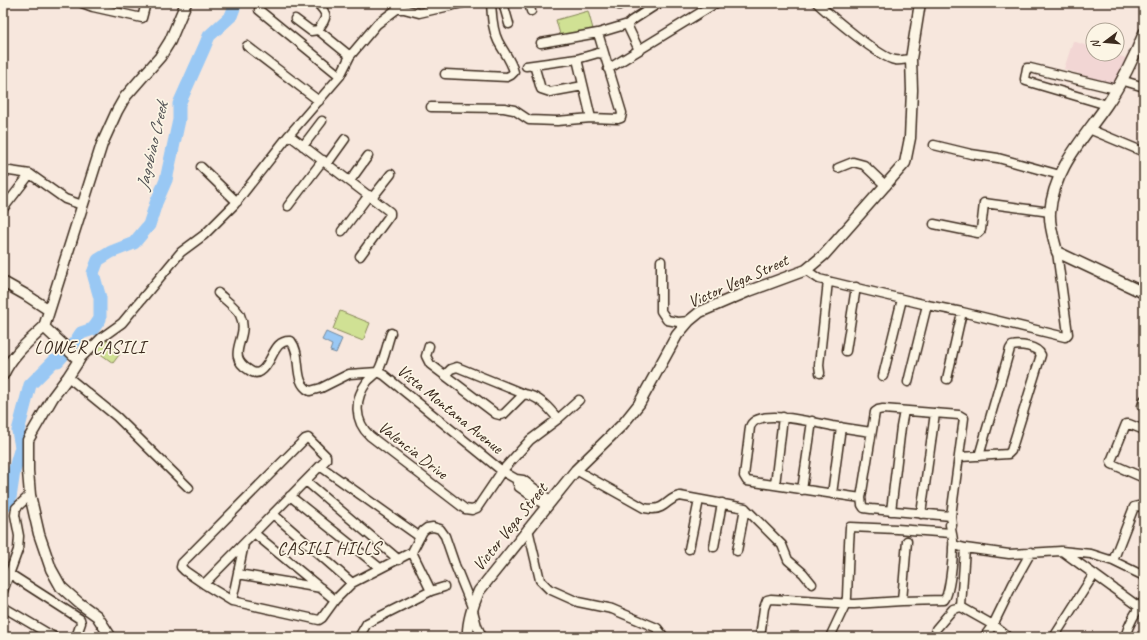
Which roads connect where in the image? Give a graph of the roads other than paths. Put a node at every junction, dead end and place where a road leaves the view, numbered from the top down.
1 (82, 3) edge
2 (146, 3) edge
3 (186, 3) edge
4 (317, 3) edge
5 (463, 3) edge
6 (491, 3) edge
7 (503, 3) edge
8 (659, 3) edge
9 (716, 3) edge
10 (817, 3) edge
11 (920, 3) edge
12 (259, 10) dead end
13 (295, 19) dead end
14 (509, 24) dead end
15 (628, 24) junction
16 (318, 30) junction
17 (598, 33) junction
18 (1144, 33) edge
19 (541, 43) dead end
20 (247, 46) dead end
21 (639, 50) junction
22 (604, 54) junction
23 (350, 56) junction
24 (577, 59) junction
25 (911, 59) junction
26 (608, 69) junction
27 (445, 74) dead end
28 (340, 76) junction
29 (1121, 80) junction
30 (583, 86) junction
31 (1144, 87) edge
32 (1116, 89) junction
33 (320, 101) junction
34 (1107, 105) junction
35 (431, 107) dead end
36 (591, 118) junction
37 (322, 121) dead end
38 (1089, 129) junction
39 (289, 135) junction
40 (345, 140) dead end
41 (934, 145) dead end
42 (303, 146) junction
43 (1144, 152) edge
44 (368, 156) dead end
45 (325, 162) junction
46 (201, 167) dead end
47 (838, 168) dead end
48 (3, 170) edge
49 (30, 174) junction
50 (391, 174) dead end
51 (1060, 175) junction
52 (350, 181) junction
53 (886, 186) junction
54 (370, 196) junction
55 (237, 202) junction
56 (82, 205) junction
57 (288, 206) dead end
58 (3, 209) edge
59 (1050, 212) junction
60 (934, 224) dead end
61 (342, 231) dead end
62 (1057, 252) junction
63 (360, 256) dead end
64 (661, 261) dead end
65 (806, 270) junction
66 (828, 281) junction
67 (3, 282) edge
68 (856, 287) junction
69 (1144, 292) edge
70 (218, 293) dead end
71 (902, 299) junction
72 (927, 305) junction
73 (49, 310) junction
74 (962, 312) junction
75 (689, 321) junction
76 (44, 327) junction
77 (391, 333) dead end
78 (429, 346) dead end
79 (846, 351) dead end
80 (76, 357) junction
81 (378, 372) junction
82 (820, 373) dead end
83 (3, 375) edge
84 (445, 375) junction
85 (883, 376) dead end
86 (68, 377) junction
87 (947, 379) dead end
88 (908, 382) dead end
89 (524, 394) junction
90 (578, 400) dead end
91 (904, 411) junction
92 (935, 412) junction
93 (783, 417) junction
94 (558, 419) junction
95 (812, 421) junction
96 (841, 427) junction
97 (1144, 430) edge
98 (871, 432) junction
99 (979, 456) junction
100 (960, 457) junction
101 (320, 466) junction
102 (576, 470) junction
103 (502, 471) junction
104 (1144, 478) edge
105 (306, 481) junction
106 (775, 485) junction
107 (189, 488) dead end
108 (802, 490) junction
109 (30, 494) junction
110 (832, 494) junction
111 (290, 496) junction
112 (861, 498) junction
113 (699, 500) junction
114 (722, 503) junction
115 (548, 504) junction
116 (745, 508) junction
117 (1144, 508) edge
118 (891, 511) junction
119 (273, 514) junction
120 (921, 514) junction
121 (951, 525) junction
122 (528, 529) junction
123 (254, 533) junction
124 (420, 538) junction
125 (907, 541) dead end
126 (244, 544) junction
127 (954, 545) junction
128 (714, 547) dead end
129 (965, 548) junction
130 (689, 549) dead end
131 (1061, 550) junction
132 (737, 551) dead end
133 (412, 552) junction
134 (1031, 552) junction
135 (399, 560) junction
136 (1113, 561) junction
137 (380, 568) junction
138 (10, 574) junction
139 (238, 574) junction
140 (1094, 574) junction
141 (1144, 576) edge
142 (352, 583) junction
143 (204, 584) junction
144 (812, 584) dead end
145 (444, 587) dead end
146 (322, 588) junction
147 (3, 591) edge
148 (431, 591) junction
149 (336, 600) junction
150 (232, 601) junction
151 (902, 601) junction
152 (846, 603) junction
153 (1142, 604) edge
154 (3, 607) edge
155 (472, 607) junction
156 (962, 607) junction
157 (992, 625) junction
158 (936, 629) dead end
159 (54, 637) edge
160 (76, 637) edge
161 (110, 637) edge
162 (359, 637) edge
163 (468, 637) edge
164 (482, 637) edge
165 (664, 637) edge
166 (760, 637) edge
167 (830, 637) edge
168 (984, 637) edge
169 (1008, 637) edge
170 (1054, 637) edge
171 (1125, 637) edge

1 - 2 street
3 - 56 street
4 - 16 street
5 - 23 street
6 - 27 street
7 - 14 street
8 - 15 street
9 - 21 street
10 - 25 street
11 - 25 street, Victor Vega Street
12 - 28 street
13 - 16 street
15 - 17 street
15 - 21 street
16 - 23 street
17 - 19 street
17 - 22 street
18 - 29 street
20 - 33 street
21 - 26 street
22 - 24 street
22 - 26 street
23 - 28 street
24 - 30 street
24 - 30 street
25 - 53 street, Victor Vega Street
26 - 36 street
28 - 33 street
29 - 31 street
29 - 32 street
30 - 36 street
32 - 34 street
32 - 34 street
33 - 39 street
34 - 38 street
35 - 36 street
37 - 42 street
38 - 43 street
38 - 51 street
39 - 42 street
39 - 55 street
40 - 45 street
41 - 51 street
42 - 45 street
44 - 52 street
45 - 52 street
45 - 57 street
46 - 55 street
47 - 53 street
48 - 49 street
49 - 56 street
49 - 58 street
50 - 54 street
51 - 59 street
52 - 54 street
53 - 65 street, Victor Vega Street
54 - 61 street
54 - 63 street
55 - 80 street
56 - 73 street
59 - 60 street
59 - 62 street
62 - 69 street
62 - 74 street
64 - 75 street
65 - 66 street
65 - 75 street, Victor Vega Street
66 - 68 street
66 - 82 street
67 - 73 street
68 - 71 street
68 - 79 street
70 - 81 street, Vista Montana Avenue
71 - 72 street
71 - 85 street
72 - 74 street
72 - 88 street
73 - 76 street
74 - 87 street
75 - 102 street, Victor Vega Street
76 - 80 street
76 - 83 street
77 - 81 street, Valencia Drive
78 - 84 street
80 - 86 street
81 - 103 street, Vista Montana Avenue
81 - 103 street, Valencia Drive
84 - 89 street
84 - 89 street
86 - 107 street
86 - 109 street
89 - 94 street
90 - 94 street
91 - 92 street
91 - 98 street
91 - 118 street
92 - 100 street
92 - 120 street
93 - 95 street
93 - 106 street
93 - 106 street
94 - 103 street
95 - 96 street
95 - 108 street
96 - 98 street
96 - 110 street
97 - 104 street
98 - 112 street
99 - 99 street
99 - 100 street
100 - 121 street
101 - 105 street
101 - 124 street
101 - 143 street
102 - 113 street
102 - 115 street, Victor Vega Street
103 - 115 street, Vista Montana Avenue
105 - 111 street
105 - 135 street
106 - 108 street
108 - 110 street
109 - 138 street
109 - 161 street
110 - 112 street
111 - 119 street
111 - 137 street
112 - 118 street
113 - 114 street
113 - 130 street
114 - 116 street
114 - 128 street
115 - 122 street, Victor Vega Street
116 - 132 street
116 - 144 street
117 - 136 street
118 - 120 street
119 - 123 street
119 - 142 street
120 - 121 street
121 - 127 street
121 - 152 street
122 - 155 street, Victor Vega Street
122 - 165 street
123 - 126 street
123 - 146 street
124 - 133 street
124 - 155 street
125 - 151 street
126 - 139 street
126 - 143 street
127 - 129 street
127 - 151 street
129 - 134 street
129 - 156 street
131 - 134 street
131 - 136 street
131 - 140 street
133 - 135 street
133 - 148 street
134 - 157 street
135 - 137 street
136 - 141 street
137 - 142 street
138 - 147 street
138 - 160 street
139 - 146 street
139 - 150 street
140 - 153 street
140 - 170 street
142 - 149 street
143 - 150 street
145 - 148 street
146 - 149 street
148 - 162 street
149 - 150 street
151 - 152 street
152 - 166 street
152 - 167 street
153 - 171 street
154 - 159 street
155 - 163 street, Victor Vega Street
155 - 164 street
156 - 157 street
156 - 158 street
157 - 168 street
157 - 169 street

